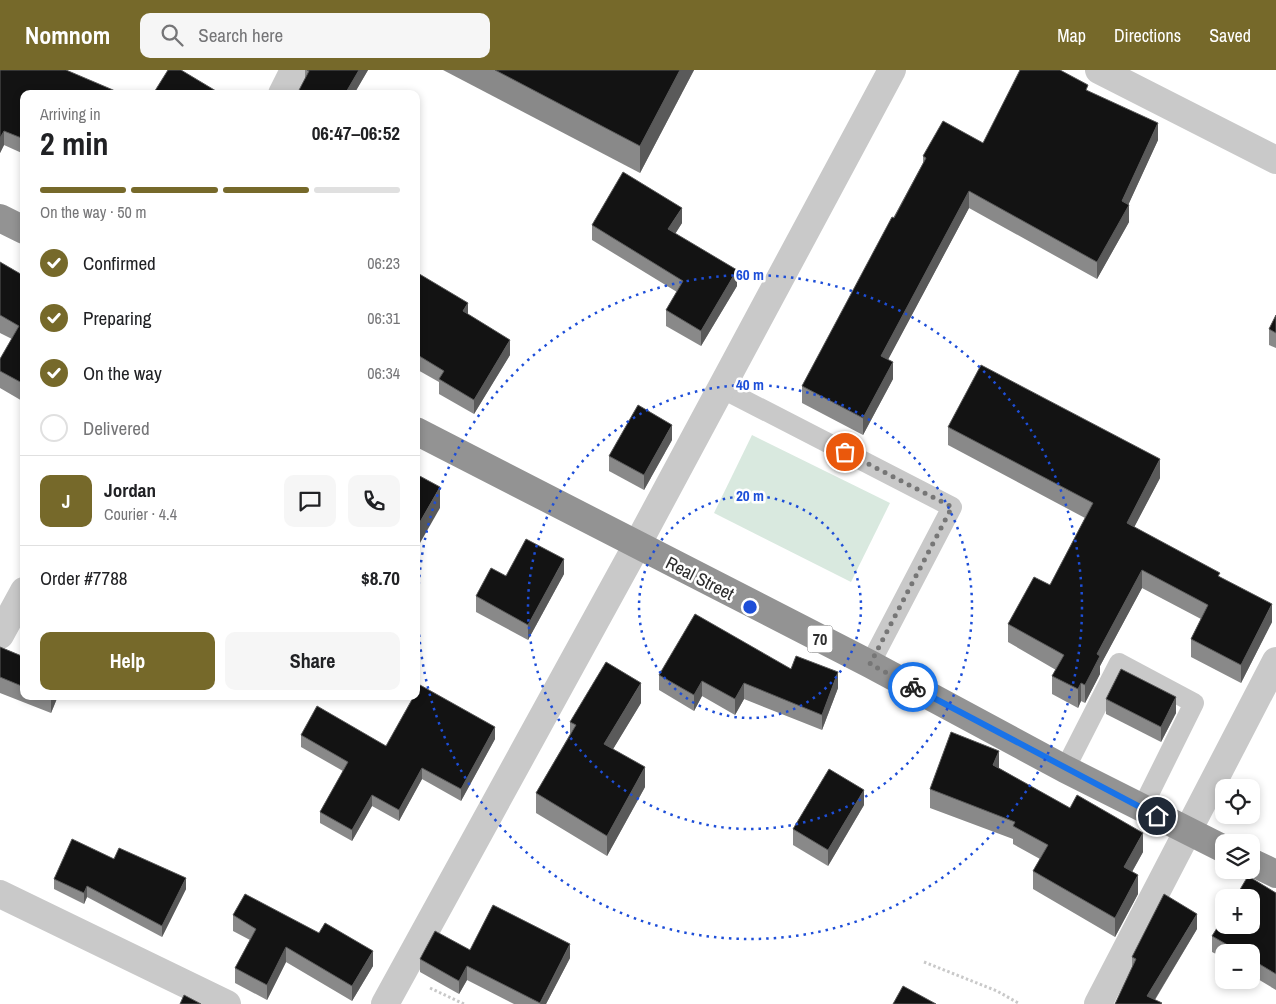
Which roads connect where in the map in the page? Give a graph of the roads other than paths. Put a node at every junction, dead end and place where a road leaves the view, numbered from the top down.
1 (294, 70) edge
2 (892, 70) edge
3 (1099, 70) edge
4 (284, 90) edge
5 (1276, 160) edge
6 (0, 218) edge
7 (20, 228) edge
8 (721, 388) junction
9 (420, 433) edge
10 (637, 545) junction
11 (20, 598) edge
12 (0, 635) edge
13 (1276, 661) edge
14 (870, 664) junction
15 (1065, 769) junction
16 (1142, 808) junction
17 (1187, 831) junction
18 (1215, 845) edge
19 (1260, 866) edge
20 (1276, 874) edge
21 (0, 894) edge
22 (227, 1004) edge
23 (385, 1004) edge
24 (1098, 1004) edge

1 - 4 street
2 - 8 street
3 - 5 street
6 - 7 highway
8 - 10 street
8 - 14 lane
9 - 10 highway, Real Street / 70
10 - 14 highway, Real Street / 70
10 - 23 street
11 - 12 street
13 - 17 street
14 - 15 highway, Real Street / 70
15 - 16 highway, Real Street / 70
15 - 16 lane
16 - 17 highway, Real Street / 70
17 - 18 highway, Real Street / 70
17 - 24 street
19 - 20 highway
21 - 22 street

